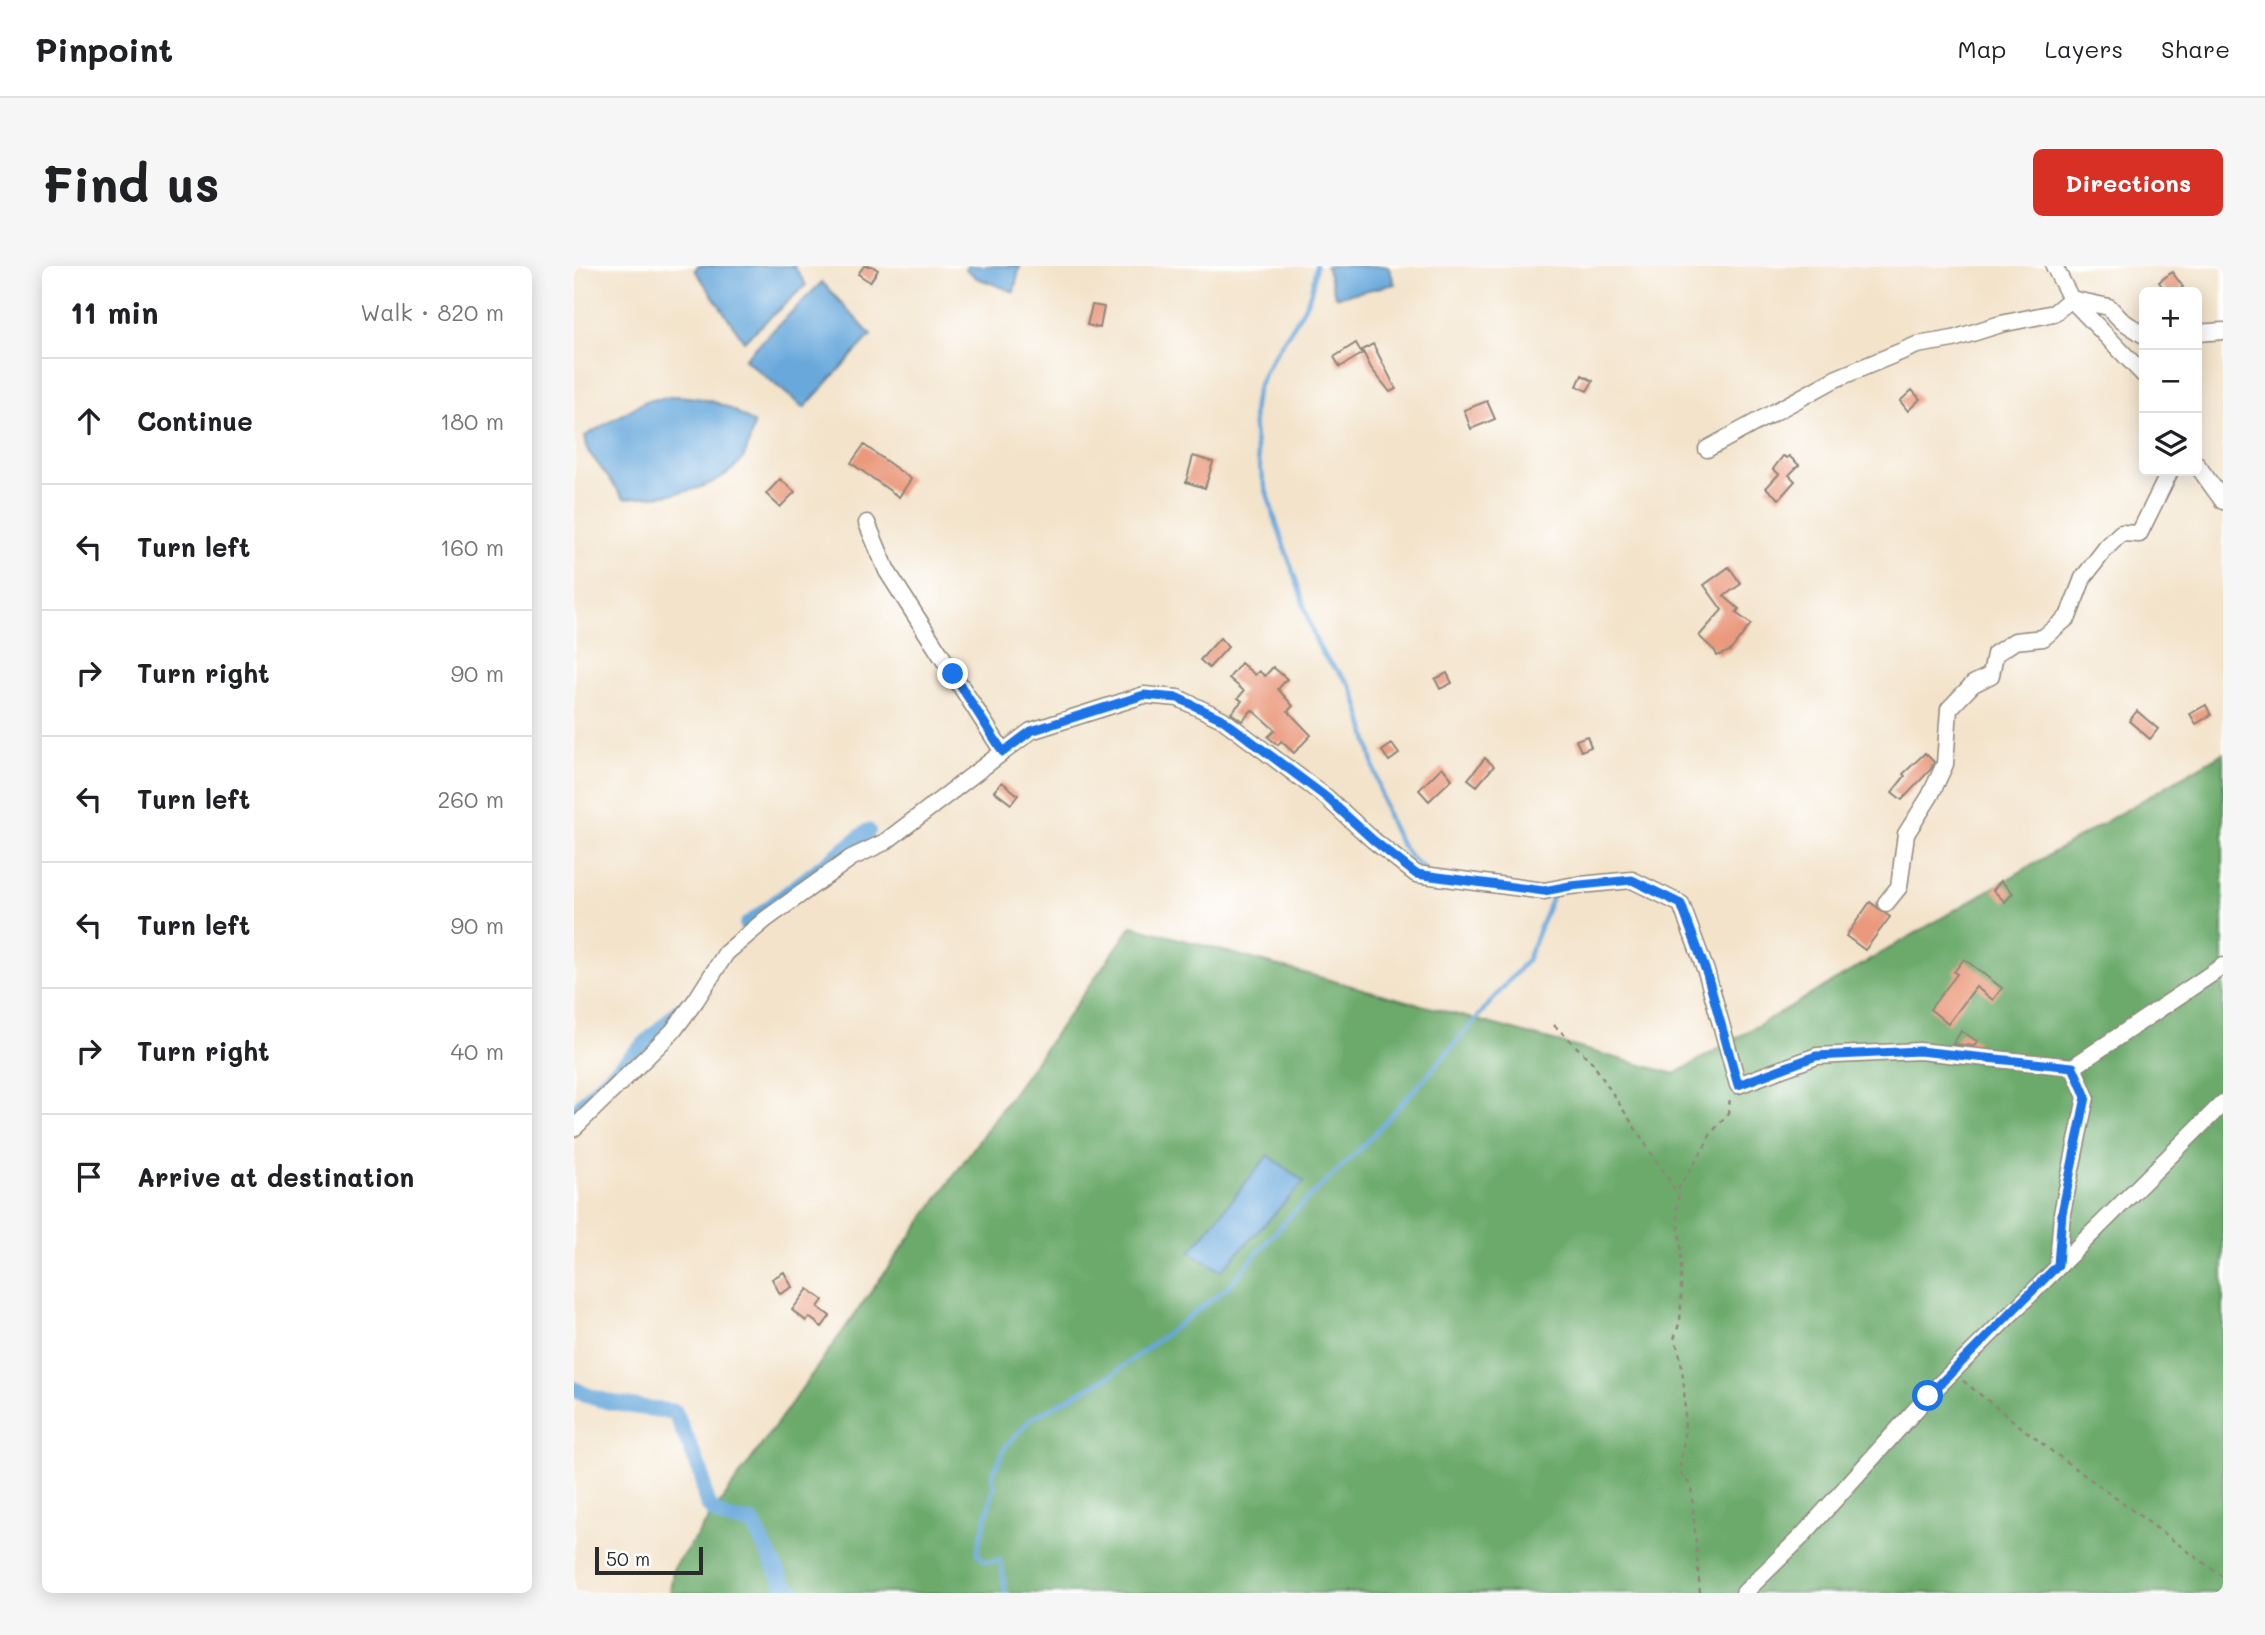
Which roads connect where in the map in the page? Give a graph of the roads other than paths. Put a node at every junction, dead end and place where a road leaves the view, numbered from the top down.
1 (2054, 266) edge
2 (2071, 299) junction
3 (2223, 331) edge
4 (2139, 332) edge
5 (2202, 333) edge
6 (2139, 370) edge
7 (1707, 449) dead end
8 (2202, 472) edge
9 (2167, 476) edge
10 (2223, 501) edge
11 (867, 523) dead end
12 (1003, 752) junction
13 (1886, 903) dead end
14 (2223, 966) edge
15 (2073, 1067) junction
16 (2223, 1103) edge
17 (574, 1128) edge
18 (2058, 1265) junction
19 (1744, 1593) edge

1 - 2 street
2 - 4 street
2 - 6 street
2 - 7 street
3 - 5 street
8 - 10 street
9 - 13 street
11 - 12 street
12 - 15 street
12 - 17 street
14 - 15 street
15 - 18 street
16 - 18 street
18 - 19 street

